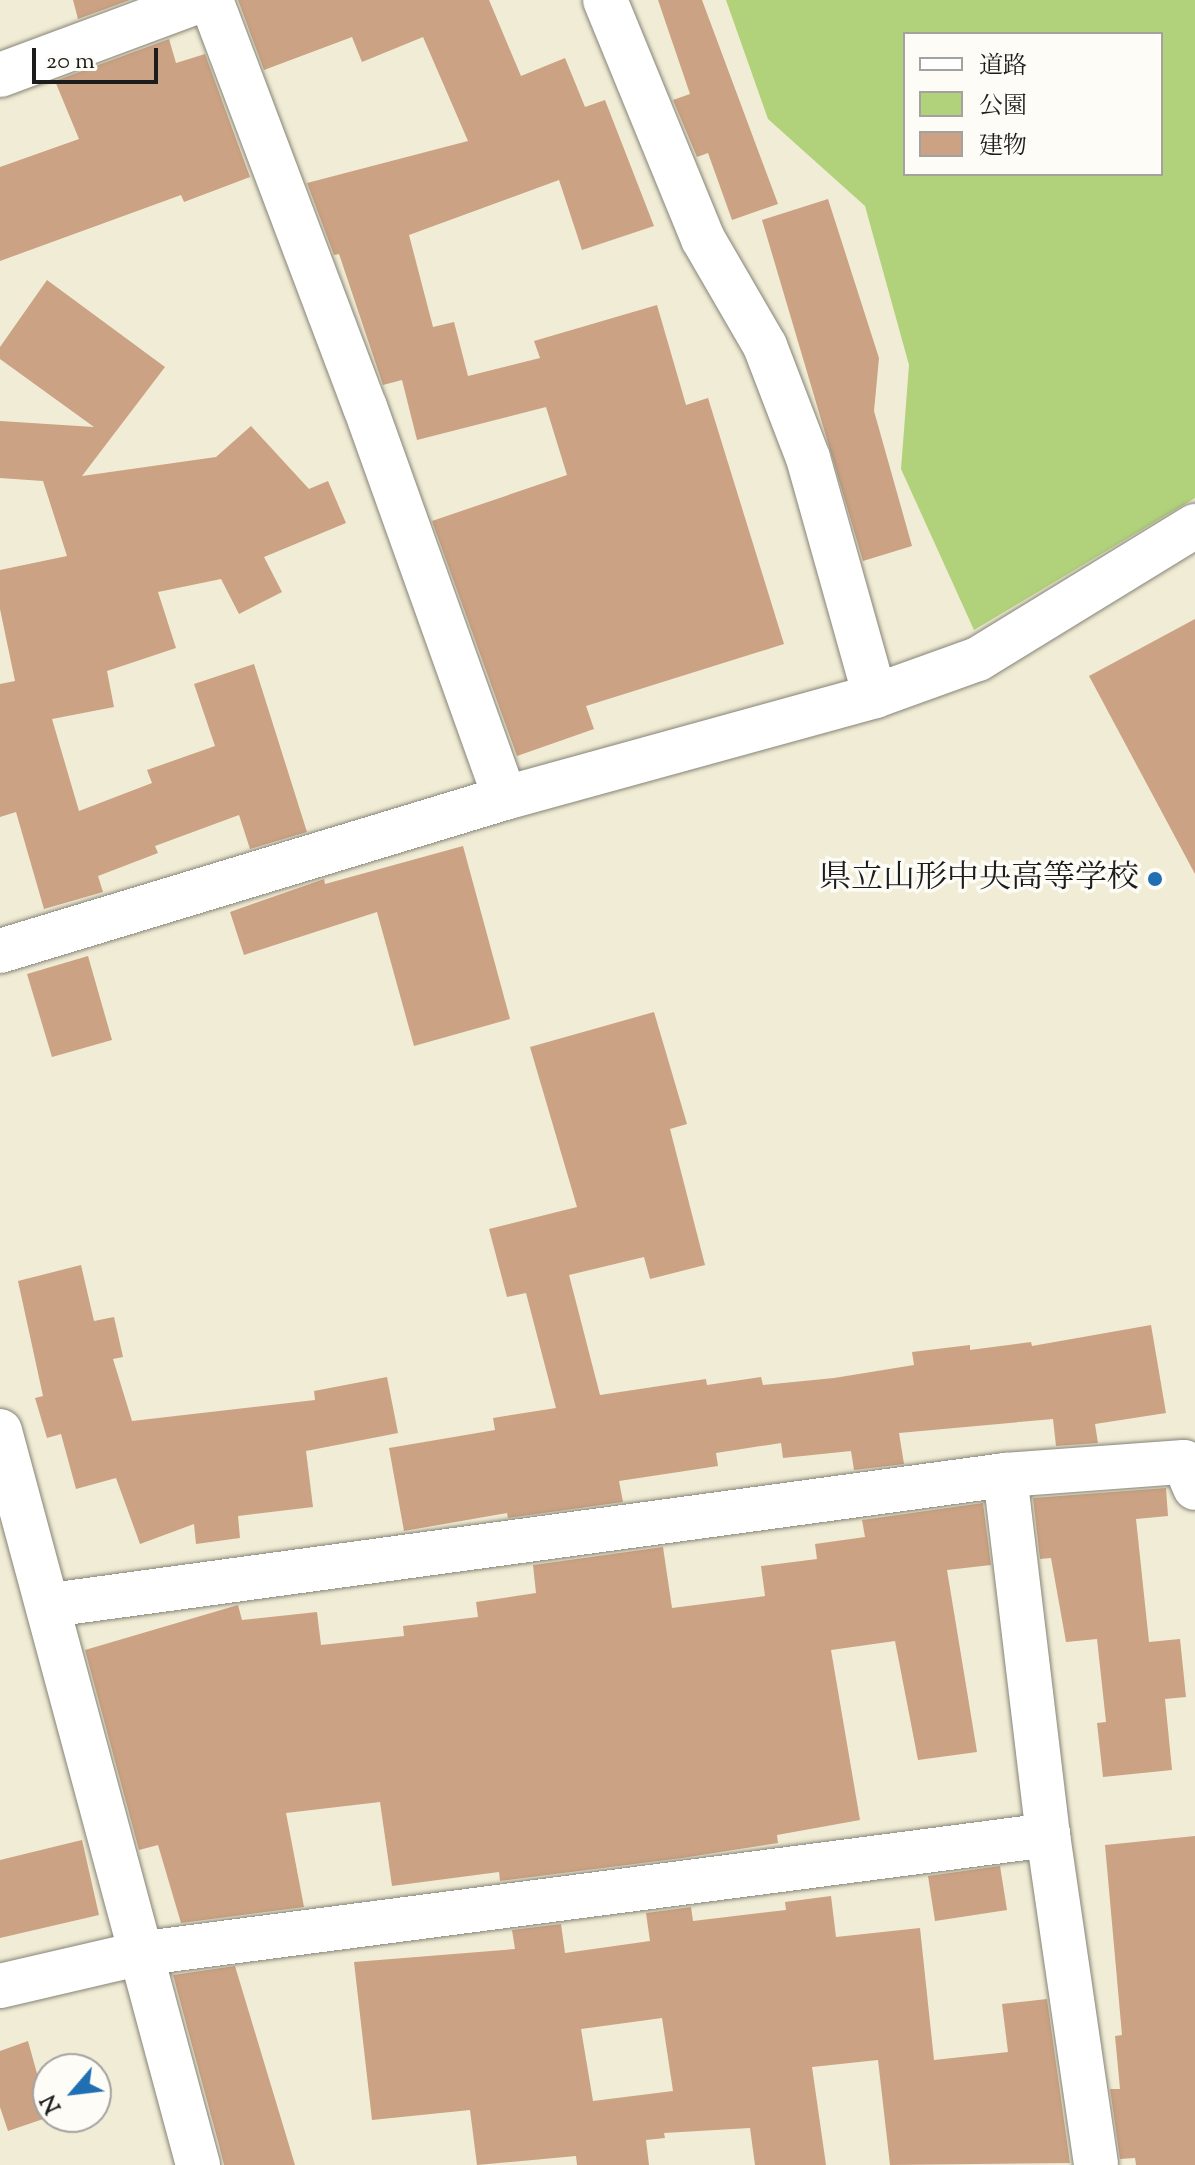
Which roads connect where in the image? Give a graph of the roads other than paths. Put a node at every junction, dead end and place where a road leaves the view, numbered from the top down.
1 (202, 0) edge
2 (211, 0) edge
3 (605, 0) edge
4 (0, 75) edge
5 (1195, 526) edge
6 (875, 696) junction
7 (505, 798) junction
8 (0, 951) edge
9 (0, 1431) edge
10 (1005, 1475) junction
11 (1195, 1488) edge
12 (51, 1605) junction
13 (1048, 1835) junction
14 (138, 1954) junction
15 (0, 1986) edge
16 (198, 2165) edge
17 (1096, 2165) edge

1 - 4 lane
2 - 7 lane
3 - 6 lane
5 - 6 lane
6 - 7 lane
7 - 8 lane
9 - 12 lane
10 - 11 lane
10 - 12 lane
10 - 13 lane
12 - 14 lane
13 - 14 lane
13 - 17 lane
14 - 15 lane
14 - 16 lane

